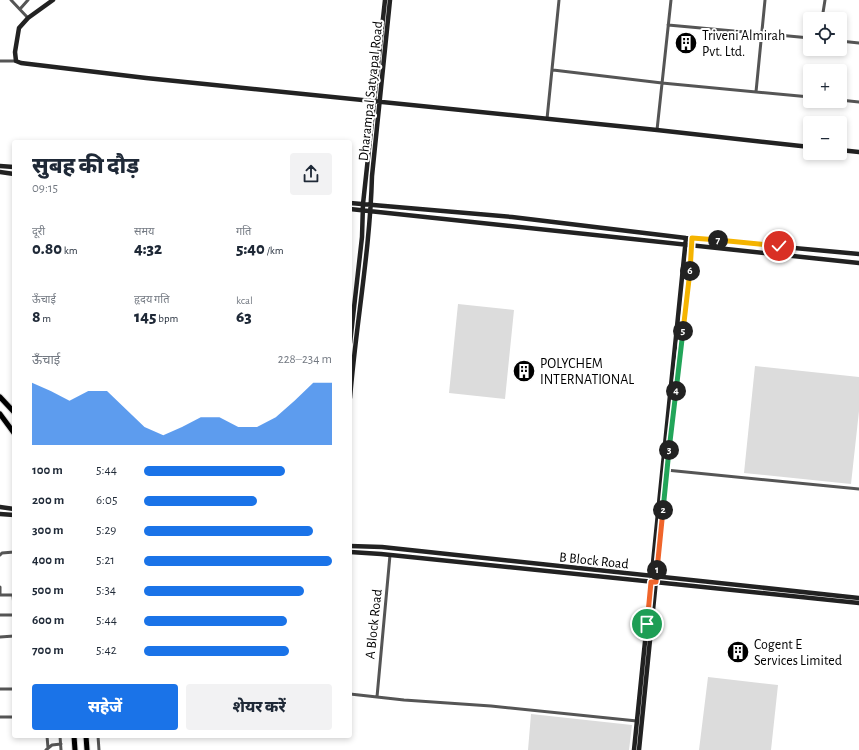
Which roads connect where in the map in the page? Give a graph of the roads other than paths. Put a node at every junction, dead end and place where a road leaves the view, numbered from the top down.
1 (11, 0) edge
2 (28, 0) edge
3 (53, 0) edge
4 (385, 0) edge
5 (390, 0) edge
6 (559, 0) edge
7 (671, 0) edge
8 (765, 0) edge
9 (825, 0) edge
10 (20, 9) junction
11 (823, 12) edge
12 (28, 18) junction
13 (668, 25) junction
14 (762, 33) junction
15 (803, 37) edge
16 (847, 42) edge
17 (859, 43) edge
18 (0, 61) edge
19 (16, 61) junction
20 (553, 70) junction
21 (662, 83) junction
22 (756, 92) junction
23 (803, 96) edge
24 (847, 101) edge
25 (377, 102) junction
26 (859, 102) edge
27 (547, 119) junction
28 (657, 130) junction
29 (803, 146) edge
30 (847, 151) edge
31 (859, 152) edge
32 (0, 166) edge
33 (12, 167) edge
34 (0, 172) edge
35 (12, 174) edge
36 (352, 203) edge
37 (363, 204) junction
38 (371, 205) junction
39 (352, 209) edge
40 (363, 211) junction
41 (370, 211) junction
42 (686, 238) junction
43 (692, 238) junction
44 (688, 244) junction
45 (859, 254) edge
46 (859, 263) edge
47 (352, 307) edge
48 (352, 379) edge
49 (0, 397) edge
50 (12, 410) edge
51 (0, 414) edge
52 (12, 430) edge
53 (665, 470) junction
54 (859, 489) edge
55 (0, 507) edge
56 (12, 509) edge
57 (0, 514) edge
58 (12, 515) edge
59 (352, 546) edge
60 (12, 552) edge
61 (352, 552) edge
62 (390, 554) junction
63 (0, 555) edge
64 (654, 580) junction
65 (0, 587) edge
66 (0, 594) edge
67 (12, 595) edge
68 (859, 598) edge
69 (859, 603) edge
70 (0, 615) edge
71 (12, 615) edge
72 (12, 636) edge
73 (0, 637) edge
74 (12, 689) edge
75 (0, 690) edge
76 (352, 694) edge
77 (377, 697) junction
78 (0, 717) edge
79 (12, 717) dead end
80 (639, 721) junction
81 (47, 738) edge
82 (60, 738) edge
83 (74, 738) edge
84 (86, 738) edge
85 (98, 738) edge
86 (61, 744) junction
87 (47, 750) edge
88 (61, 750) edge
89 (75, 750) edge
90 (87, 750) edge
91 (99, 750) edge
92 (634, 750) edge
93 (639, 750) edge

1 - 10 street
2 - 10 street
3 - 12 street
4 - 25 street, Dharampal Satyapal Road
5 - 25 street, Dharampal Satyapal Road
6 - 20 street
7 - 13 street
8 - 14 street
9 - 11 street
10 - 12 street
12 - 19 street
13 - 14 street
13 - 21 street
14 - 15 street
14 - 22 street
16 - 17 street
18 - 19 street
19 - 25 street
20 - 21 street
20 - 27 street
21 - 22 street
21 - 28 street
22 - 23 street
24 - 26 street
25 - 27 street
25 - 37 street, Dharampal Satyapal Road
25 - 38 street, Dharampal Satyapal Road
27 - 28 street
28 - 29 street
30 - 31 street
32 - 33 street
34 - 35 street
36 - 37 street
37 - 38 street
37 - 40 street, Dharampal Satyapal Road
38 - 41 street, Dharampal Satyapal Road
38 - 42 street
39 - 40 street
40 - 41 street
40 - 47 street, Dharampal Satyapal Road
41 - 44 street
41 - 48 street, Dharampal Satyapal Road
42 - 43 street
42 - 44 street
43 - 44 street
43 - 45 street
44 - 46 street
44 - 53 street
49 - 50 main road
51 - 52 main road
53 - 54 street
53 - 64 street
55 - 56 street
57 - 58 street
59 - 64 street, B Block Road
60 - 63 street
61 - 62 street, B Block Road
62 - 64 street, B Block Road
62 - 77 street, A Block Road
64 - 68 street, B Block Road
64 - 69 street, B Block Road
64 - 80 street
65 - 66 street
66 - 67 street
70 - 71 street
72 - 73 street
74 - 75 street
76 - 77 street
77 - 80 street
78 - 79 street
80 - 92 street
80 - 93 street
81 - 87 street
82 - 86 street
83 - 89 main road
84 - 90 main road
85 - 91 street
86 - 87 street
86 - 88 street

